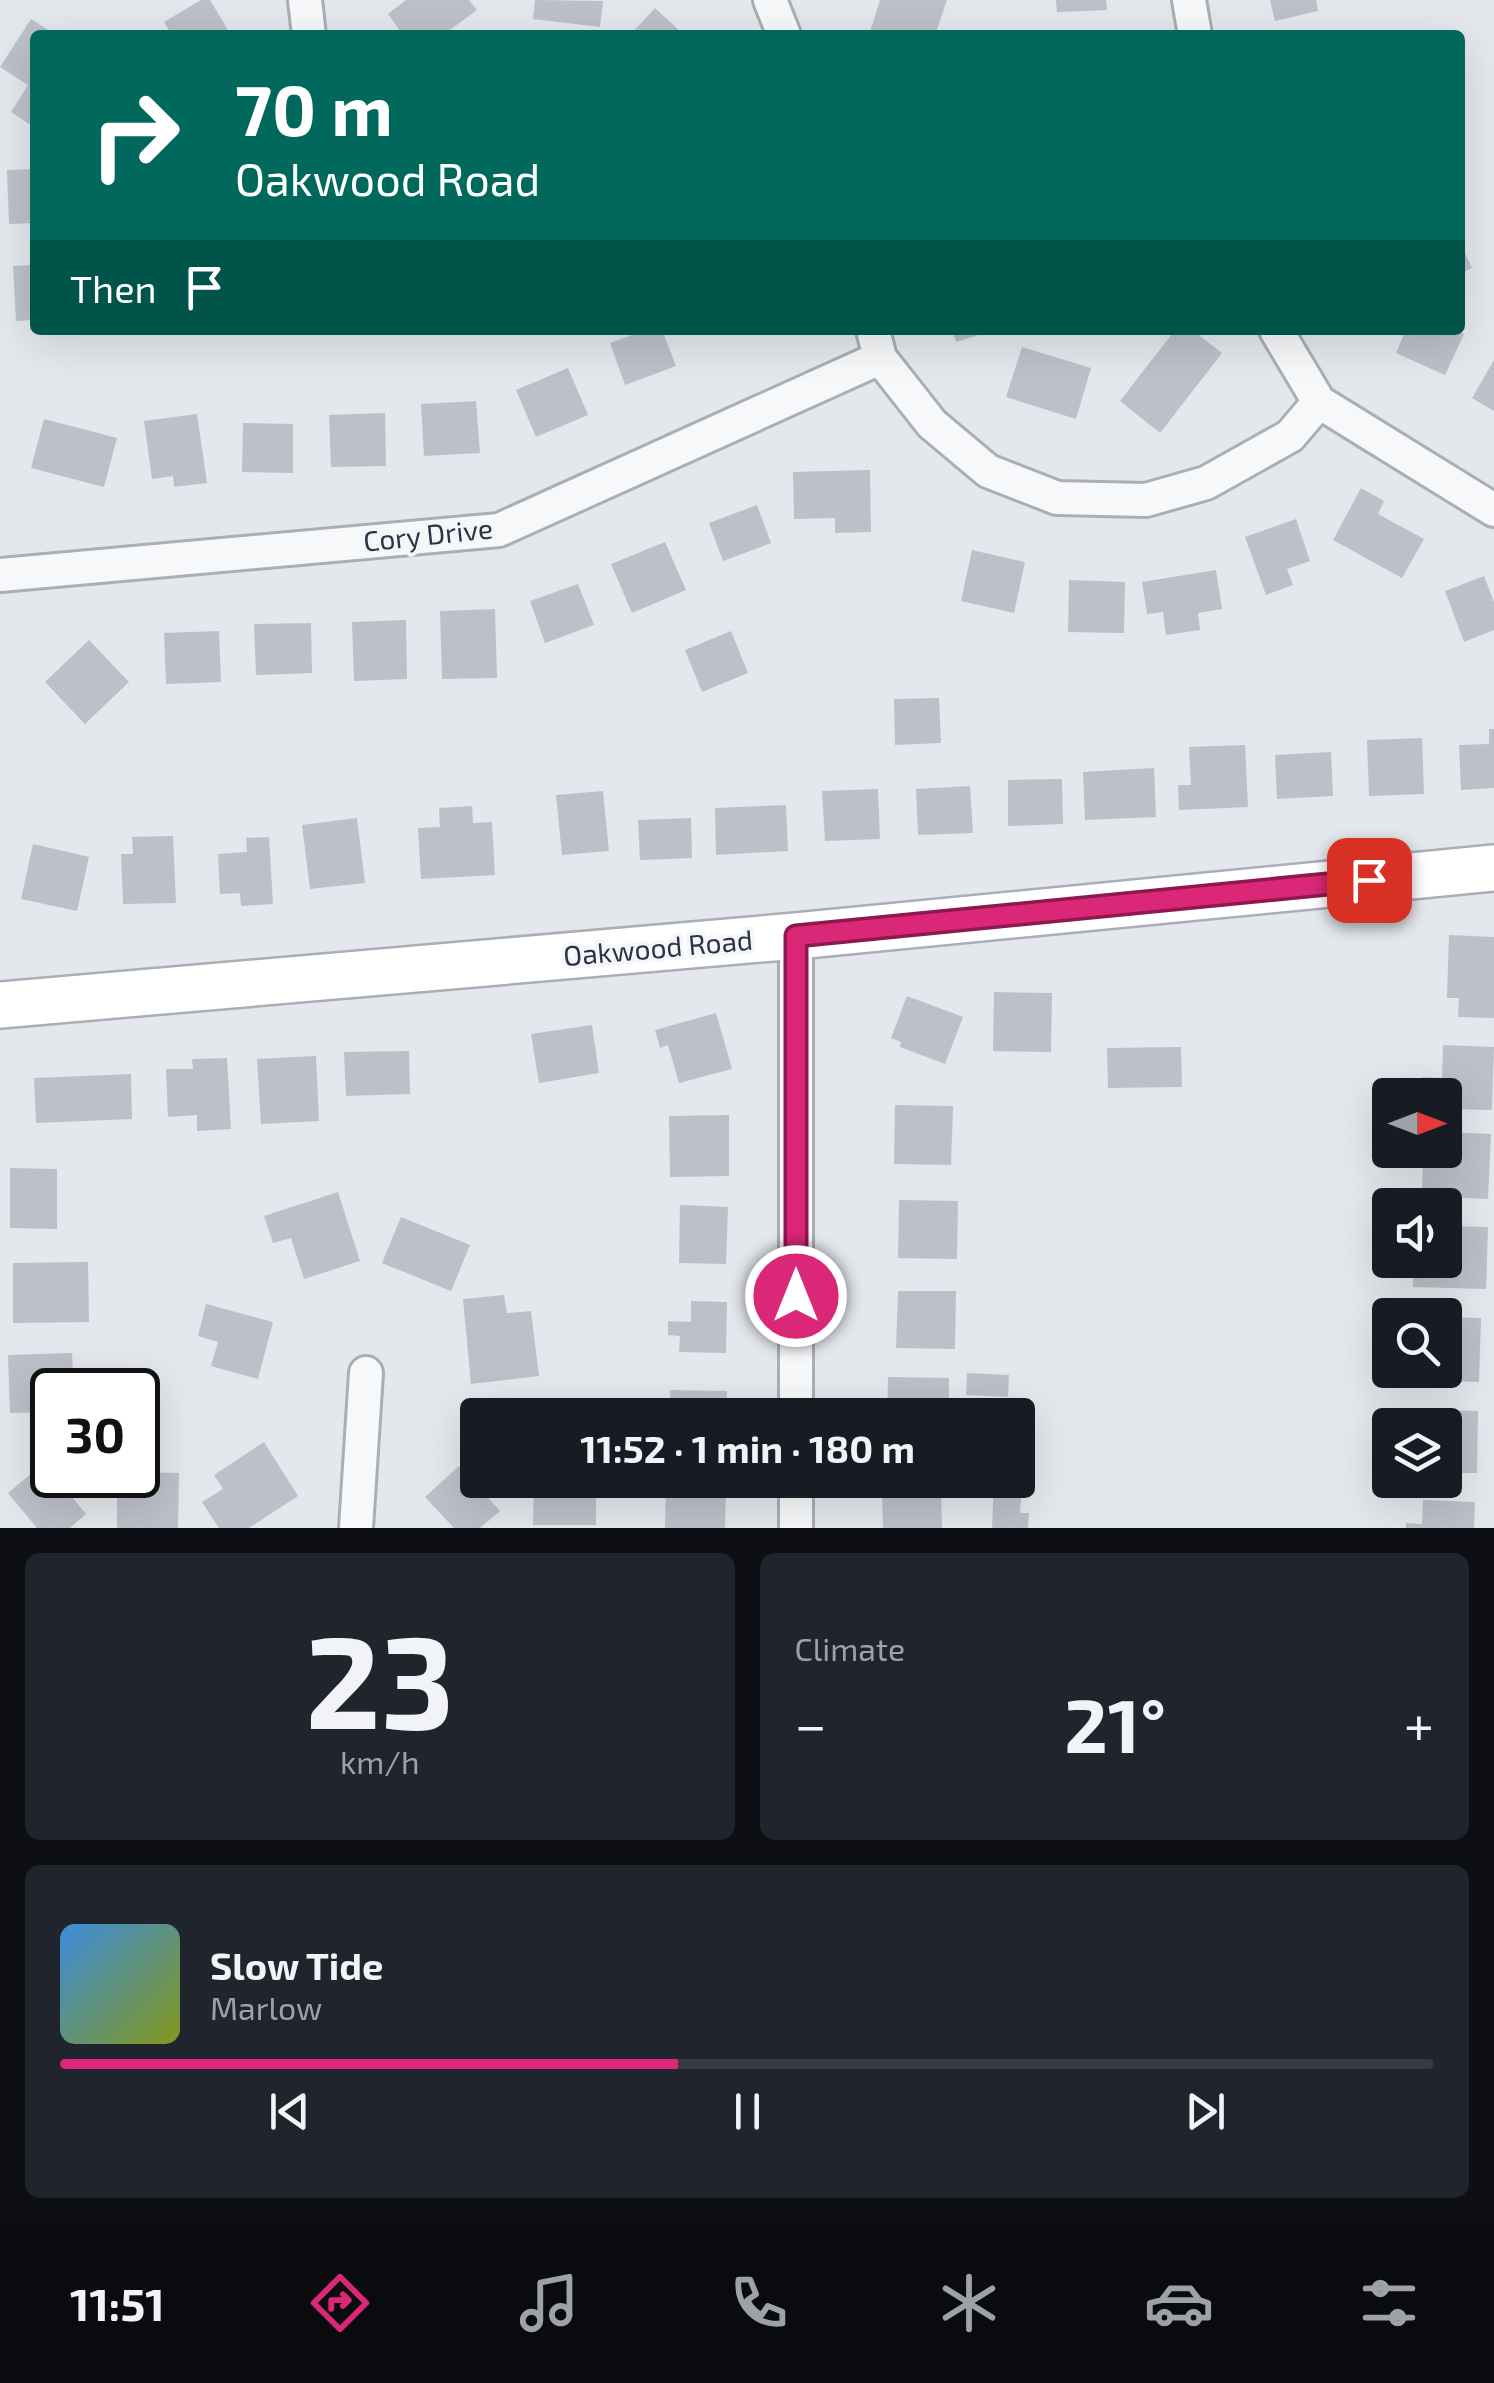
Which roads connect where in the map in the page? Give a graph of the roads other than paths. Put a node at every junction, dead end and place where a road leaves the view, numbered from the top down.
1 (305, 0) edge
2 (770, 0) edge
3 (1189, 0) edge
4 (308, 30) edge
5 (782, 30) edge
6 (1194, 30) edge
7 (1279, 335) edge
8 (876, 344) edge
9 (1320, 402) junction
10 (1494, 510) edge
11 (0, 576) edge
12 (1494, 868) edge
13 (796, 936) junction
14 (0, 1005) edge
15 (366, 1372) dead end
16 (796, 1398) edge
17 (796, 1498) edge
18 (356, 1528) edge
19 (796, 1528) edge

1 - 4 street
2 - 5 street
3 - 6 street
7 - 9 street
8 - 9 street
8 - 11 street, Cory Drive
9 - 10 street
12 - 13 street, Oakwood Road
13 - 14 street, Oakwood Road
13 - 16 street
15 - 18 street
17 - 19 street

